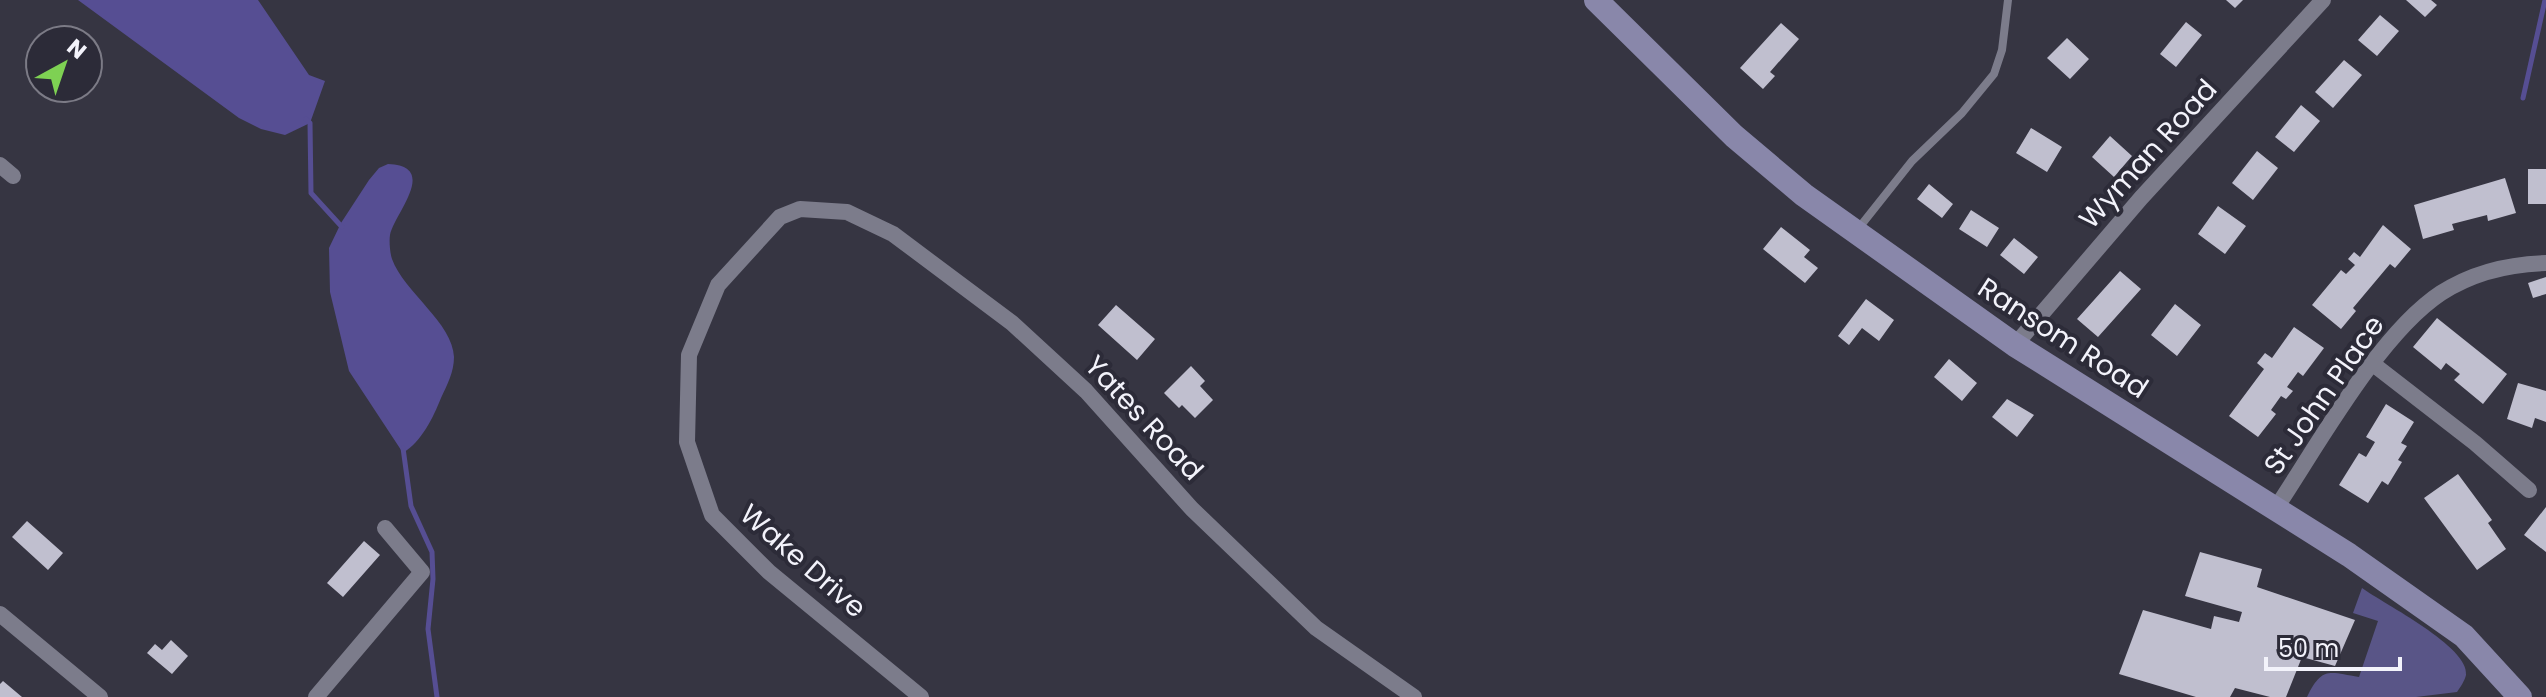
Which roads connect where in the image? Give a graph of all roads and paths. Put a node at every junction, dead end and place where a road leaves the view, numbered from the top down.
1 (1596, 0) edge
2 (2008, 0) edge
3 (2323, 0) edge
4 (815, 210) joint
5 (1855, 233) junction
6 (2546, 263) edge
7 (2015, 345) junction
8 (2373, 364) junction
9 (2529, 490) dead end
10 (2276, 508) junction
11 (385, 528) dead end
12 (0, 614) edge
13 (100, 697) edge
14 (316, 697) edge
15 (921, 697) edge
16 (1414, 697) edge
17 (2520, 697) edge

1 - 5 street, Ransom Road
2 - 5 lane
3 - 7 street, Wyman Road
4 - 15 street, Wake Drive
4 - 16 street, Yates Road
5 - 7 street, Ransom Road
6 - 8 street, St John Place
7 - 10 street, Ransom Road
8 - 9 street
8 - 10 street, St John Place
10 - 17 street, Ransom Road
11 - 14 street
12 - 13 street

